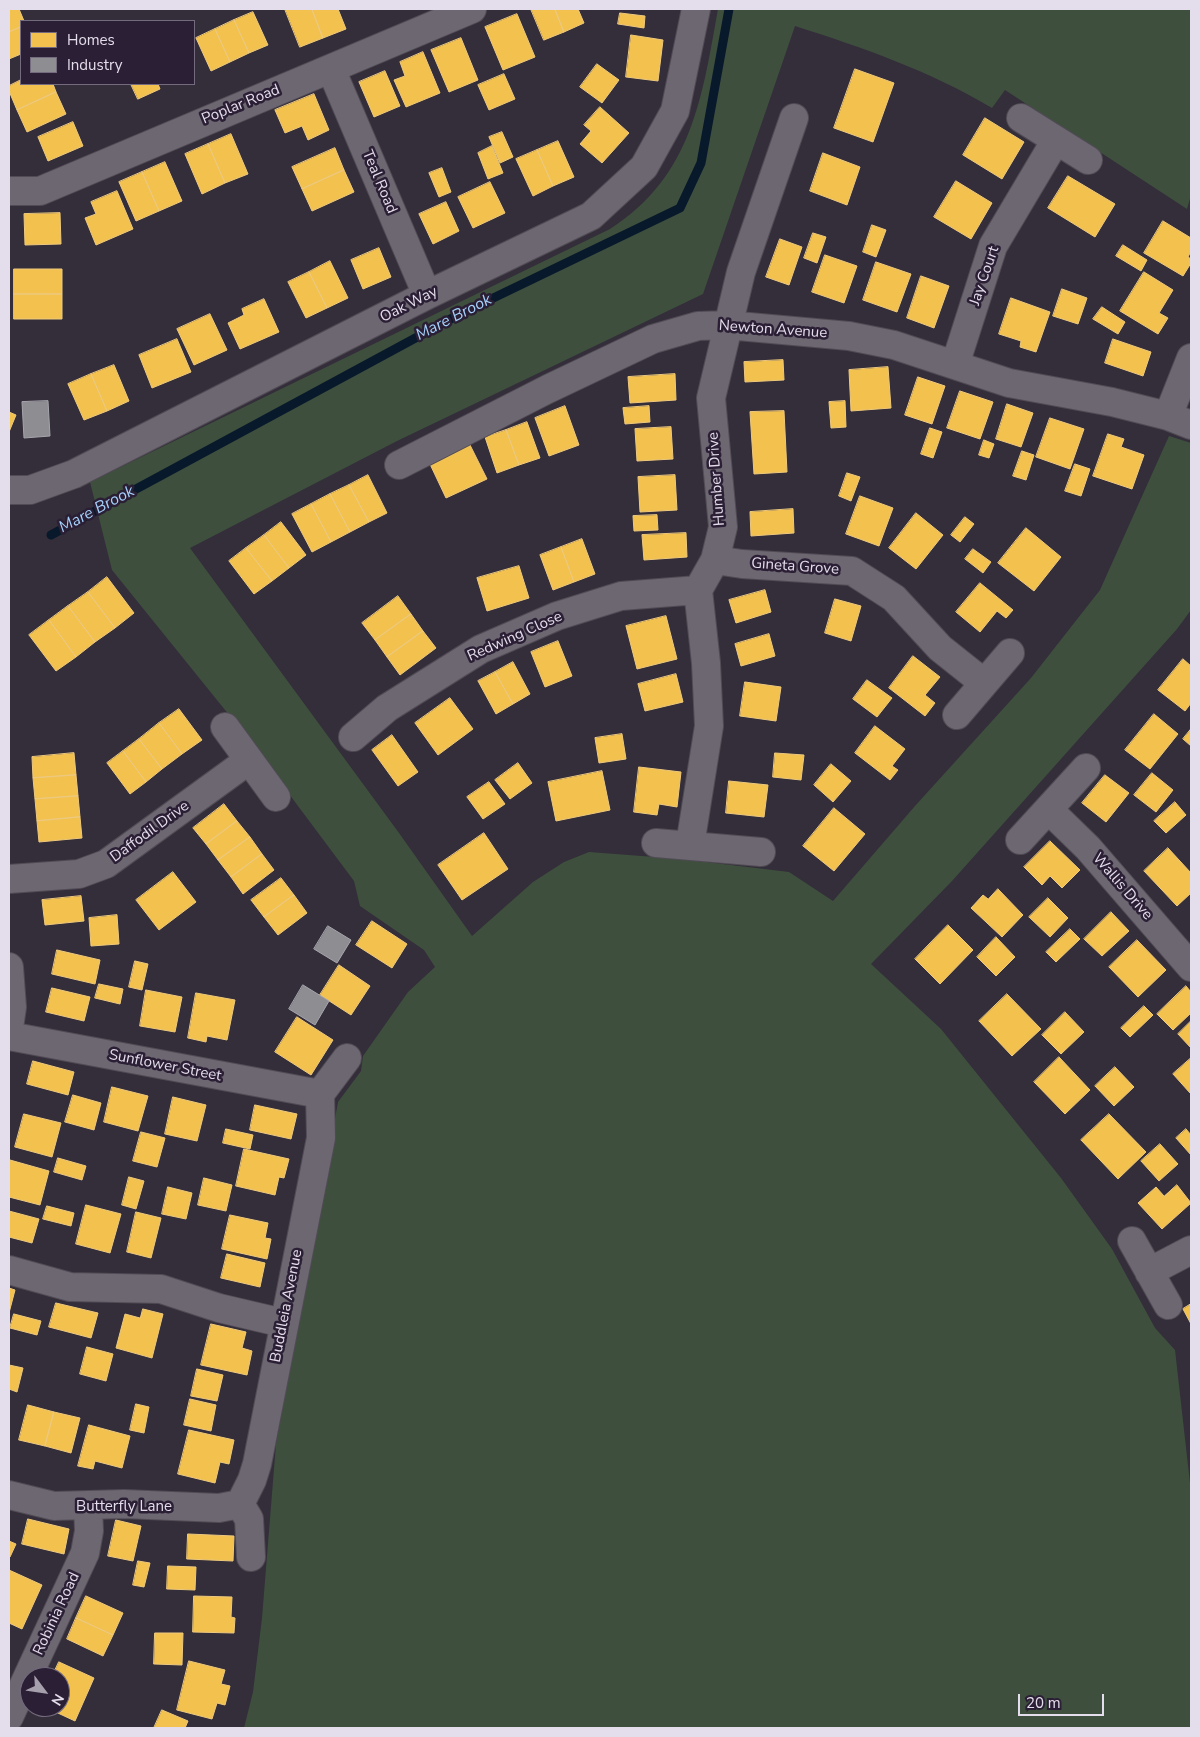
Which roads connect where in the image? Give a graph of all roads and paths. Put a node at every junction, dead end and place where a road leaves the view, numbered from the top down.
1 (472, 9) edge
2 (696, 9) edge
3 (331, 69) junction
4 (794, 118) dead end
5 (1021, 118) dead end
6 (1056, 140) junction
7 (1088, 160) dead end
8 (9, 191) edge
9 (427, 295) junction
10 (727, 325) junction
11 (1191, 358) edge
12 (955, 365) junction
13 (1179, 420) edge
14 (399, 465) dead end
15 (9, 490) edge
16 (715, 560) junction
17 (698, 590) junction
18 (1010, 653) dead end
19 (984, 683) junction
20 (957, 715) dead end
21 (225, 727) dead end
22 (353, 737) dead end
23 (249, 760) junction
24 (1086, 768) dead end
25 (276, 797) dead end
26 (1049, 810) junction
27 (1020, 840) dead end
28 (656, 843) dead end
29 (690, 846) junction
30 (761, 852) dead end
31 (9, 879) edge
32 (9, 967) edge
33 (1191, 967) edge
34 (9, 1028) edge
35 (9, 1036) edge
36 (347, 1058) dead end
37 (320, 1094) junction
38 (1132, 1241) dead end
39 (1191, 1250) edge
40 (9, 1270) edge
41 (1149, 1272) junction
42 (1168, 1305) dead end
43 (283, 1323) junction
44 (9, 1495) edge
45 (240, 1504) junction
46 (88, 1507) junction
47 (251, 1556) dead end
48 (9, 1717) edge

1 - 3 street, Poplar Road
2 - 9 street, Oak Way
3 - 8 street, Poplar Road
3 - 9 street, Teal Road
4 - 10 street, Humber Drive
5 - 6 street
6 - 7 street
6 - 12 street, Jay Court
9 - 15 street, Oak Way
10 - 12 street, Newton Avenue
10 - 14 street, Newton Avenue
10 - 16 street, Humber Drive
11 - 13 street
12 - 13 street, Newton Avenue
16 - 17 street, Humber Drive
16 - 19 street, Gineta Grove
17 - 22 street, Redwing Close
17 - 29 street
18 - 19 street
19 - 20 street
21 - 23 street
23 - 25 street
23 - 31 street, Daffodil Drive
24 - 26 street
26 - 27 street
26 - 33 street, Wallis Drive
28 - 29 street
29 - 30 street
32 - 34 street
35 - 37 street, Sunflower Street
36 - 37 street
37 - 43 street, Buddleia Avenue
38 - 41 street
39 - 41 street
40 - 43 street
41 - 42 street
43 - 45 street, Buddleia Avenue
44 - 46 street, Butterfly Lane
45 - 46 street, Butterfly Lane
45 - 47 street
46 - 48 street, Robinia Road

